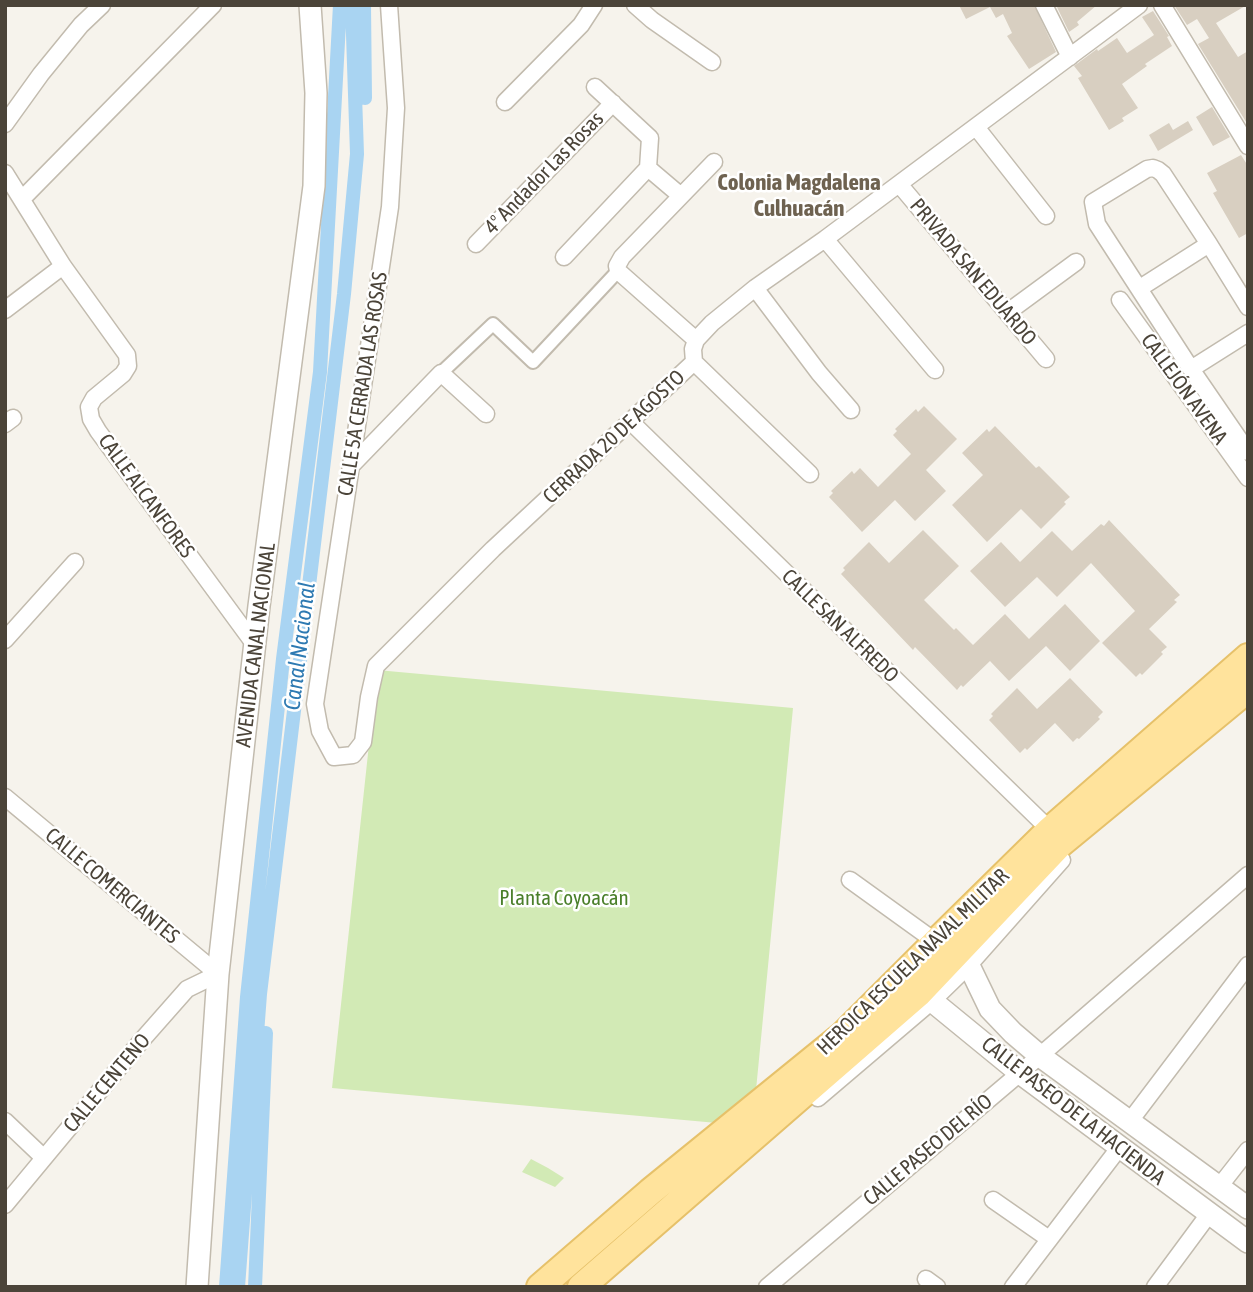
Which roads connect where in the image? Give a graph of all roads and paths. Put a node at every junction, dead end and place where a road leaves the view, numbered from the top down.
1 (102, 5) edge
2 (213, 5) edge
3 (310, 5) edge
4 (389, 5) edge
5 (594, 5) edge
6 (635, 5) edge
7 (1044, 5) edge
8 (1139, 5) edge
9 (1161, 5) edge
10 (1070, 57) junction
11 (712, 62) dead end
12 (595, 87) dead end
13 (505, 102) dead end
14 (613, 103) junction
15 (5, 124) edge
16 (976, 127) junction
17 (1248, 146) edge
18 (714, 162) dead end
19 (648, 168) junction
20 (5, 173) edge
21 (899, 184) junction
22 (681, 195) junction
23 (22, 199) junction
24 (1046, 216) dead end
25 (825, 239) junction
26 (475, 244) dead end
27 (1209, 244) junction
28 (564, 257) dead end
29 (1076, 262) dead end
30 (620, 264) junction
31 (64, 266) junction
32 (755, 288) junction
33 (1140, 288) junction
34 (1120, 300) dead end
35 (1248, 307) edge
36 (5, 310) edge
37 (1008, 312) junction
38 (1248, 333) edge
39 (696, 340) junction
40 (1046, 359) dead end
41 (694, 362) junction
42 (1191, 369) junction
43 (935, 370) dead end
44 (441, 373) junction
45 (851, 410) dead end
46 (486, 414) dead end
47 (630, 421) junction
48 (1245, 442) edge
49 (351, 466) junction
50 (810, 474) dead end
51 (1248, 478) edge
52 (75, 562) dead end
53 (5, 640) edge
54 (255, 645) junction
55 (1248, 657) edge
56 (1248, 689) edge
57 (1248, 703) edge
58 (334, 757) joint
59 (5, 797) edge
60 (1050, 830) junction
61 (1248, 875) edge
62 (850, 880) dead end
63 (955, 952) junction
64 (1248, 965) edge
65 (218, 974) junction
66 (916, 992) junction
67 (1040, 1056) junction
68 (1020, 1073) junction
69 (5, 1121) edge
70 (1130, 1122) junction
71 (1119, 1148) junction
72 (1248, 1150) edge
73 (44, 1158) junction
74 (1198, 1172) junction
75 (1219, 1187) junction
76 (1182, 1194) junction
77 (993, 1200) dead end
78 (5, 1205) edge
79 (1248, 1211) edge
80 (1209, 1214) junction
81 (1241, 1237) edge
82 (1049, 1239) junction
83 (197, 1287) edge
84 (540, 1287) edge
85 (581, 1287) edge
86 (595, 1287) edge
87 (767, 1287) edge
88 (1013, 1287) edge
89 (1155, 1287) edge

1 - 15 street
2 - 23 street
3 - 54 street, AVENIDA CANAL NACIONAL
4 - 49 street, CALLE 5A CERRADA LAS ROSAS
5 - 13 street
6 - 11 street
7 - 10 street
8 - 10 street
9 - 17 street
10 - 16 street
12 - 14 street
14 - 19 street
14 - 26 street, 4º Andador Las Rosas
16 - 21 street
16 - 24 street
18 - 22 street
19 - 22 street
19 - 28 street
20 - 23 street, CALLE ALCANFORES
21 - 25 street
21 - 37 street, PRIVADA SAN EDUARDO
22 - 30 street
23 - 31 street, CALLE ALCANFORES
25 - 32 street
25 - 43 street
27 - 33 street
27 - 33 street
27 - 35 street
29 - 37 street
30 - 39 street
30 - 44 street
31 - 36 street
31 - 54 street, CALLE ALCANFORES
32 - 39 street
32 - 45 street
33 - 42 street
34 - 51 street, CALLEJÓN AVENA
37 - 40 street, PRIVADA SAN EDUARDO
38 - 42 street
39 - 41 street, CERRADA 20 DE AGOSTO
41 - 47 street, CERRADA 20 DE AGOSTO
41 - 50 street
42 - 48 street
44 - 46 street
44 - 49 street
47 - 58 street, CERRADA 20 DE AGOSTO
47 - 60 street, CALLE SAN ALFREDO
49 - 58 street, CALLE 5A CERRADA LAS ROSAS
52 - 53 street
54 - 65 street, AVENIDA CANAL NACIONAL
55 - 60 main road, HEROICA ESCUELA NAVAL MILITAR
56 - 63 main road, HEROICA ESCUELA NAVAL MILITAR
57 - 63 street, HEROICA ESCUELA NAVAL MILITAR
59 - 65 street, CALLE COMERCIANTES
60 - 63 main road, HEROICA ESCUELA NAVAL MILITAR
61 - 67 street, CALLE PASEO DEL RÍO
62 - 63 street
63 - 66 main road, HEROICA ESCUELA NAVAL MILITAR
63 - 66 street, HEROICA ESCUELA NAVAL MILITAR
63 - 67 street, CALLE PASEO DE LA HACIENDA
64 - 70 street
65 - 73 street, CALLE CENTENO
65 - 83 street, AVENIDA CANAL NACIONAL
66 - 68 street, CALLE PASEO DE LA HACIENDA
66 - 84 main road, HEROICA ESCUELA NAVAL MILITAR
66 - 85 main road, HEROICA ESCUELA NAVAL MILITAR
66 - 86 street, HEROICA ESCUELA NAVAL MILITAR
67 - 68 street, CALLE PASEO DEL RÍO
67 - 70 street, CALLE PASEO DE LA HACIENDA
68 - 71 street, CALLE PASEO DE LA HACIENDA
68 - 87 street, CALLE PASEO DEL RÍO
69 - 73 street
70 - 74 street, CALLE PASEO DE LA HACIENDA
71 - 76 street, CALLE PASEO DE LA HACIENDA
71 - 82 street
72 - 75 street
73 - 78 street, CALLE CENTENO
74 - 75 street, CALLE PASEO DE LA HACIENDA
74 - 76 street
75 - 79 street, CALLE PASEO DE LA HACIENDA
76 - 80 street, CALLE PASEO DE LA HACIENDA
77 - 82 street
79 - 81 street
80 - 81 street, CALLE PASEO DE LA HACIENDA
80 - 89 street
82 - 88 street

